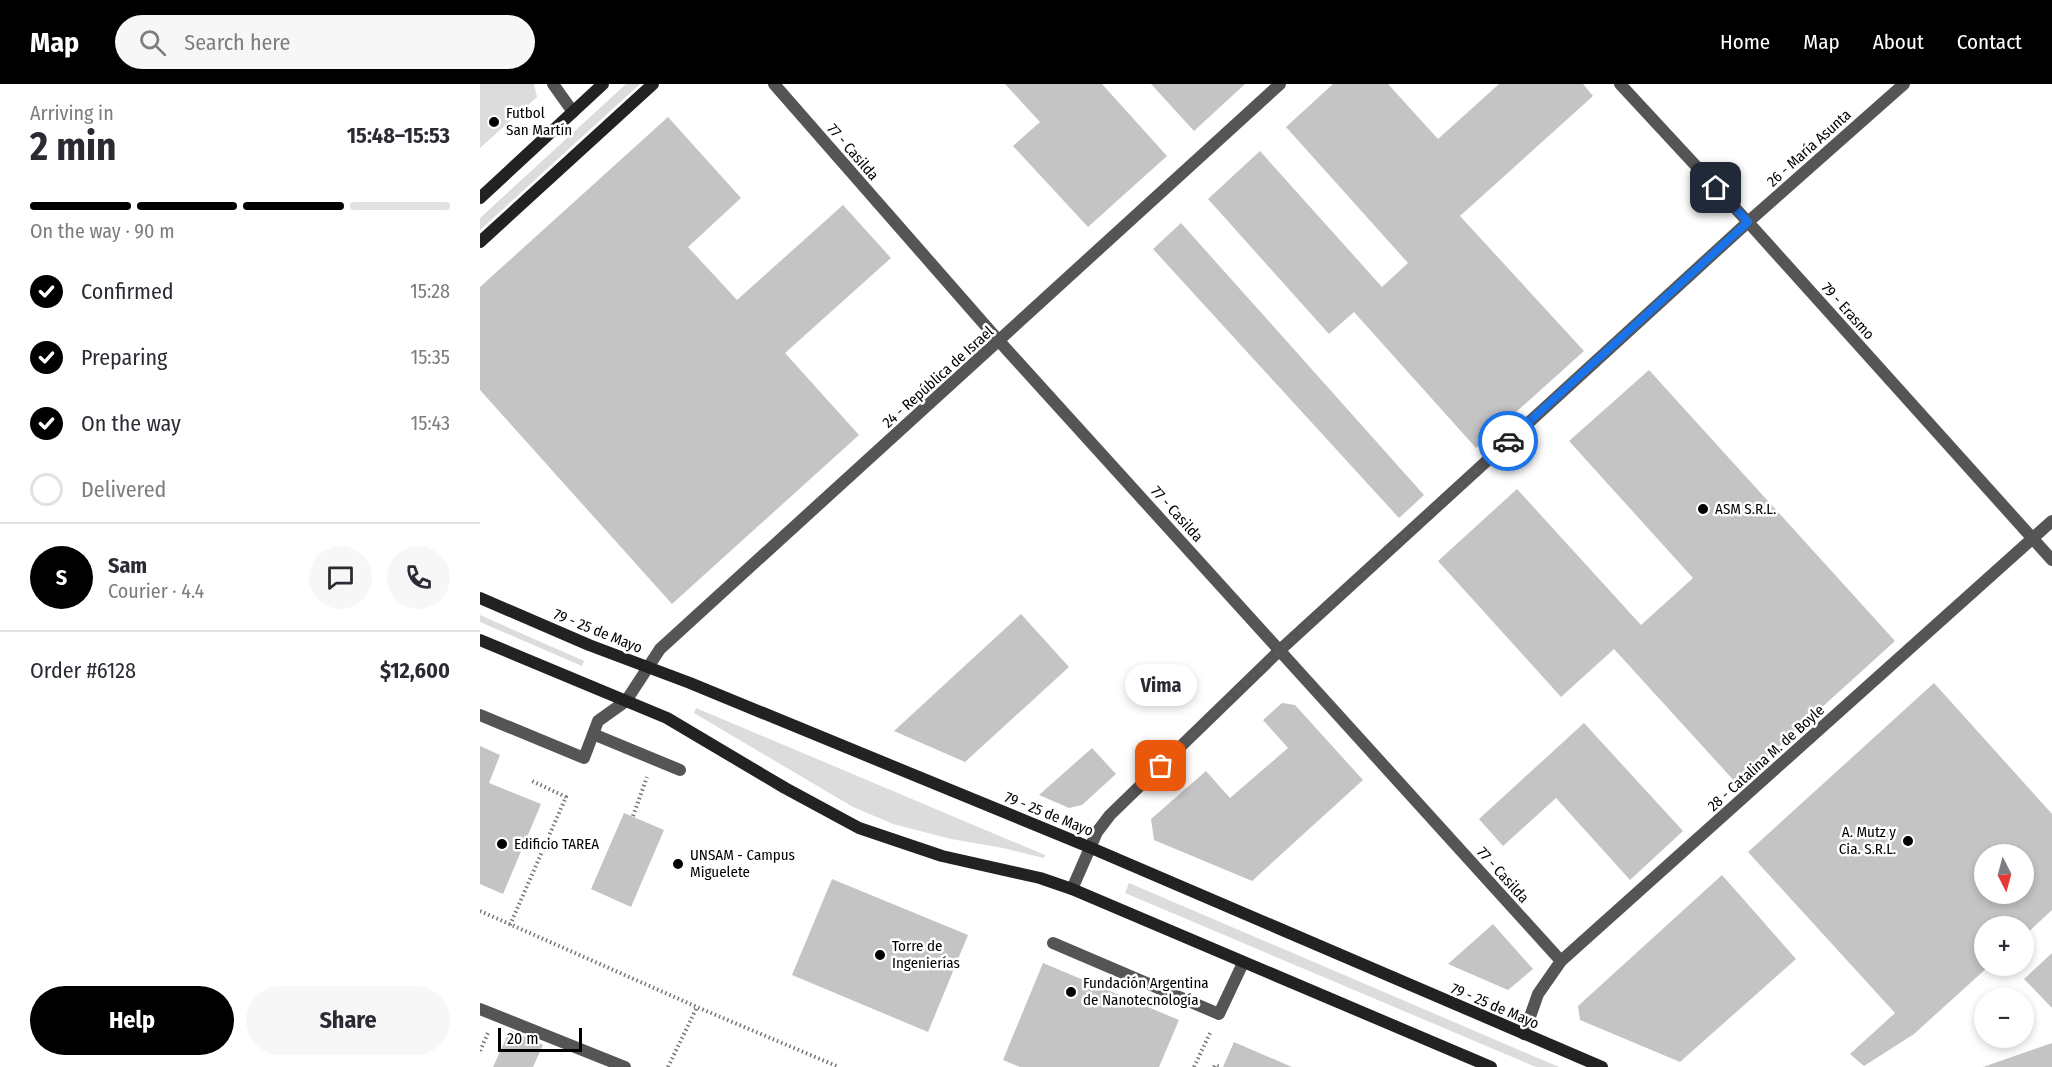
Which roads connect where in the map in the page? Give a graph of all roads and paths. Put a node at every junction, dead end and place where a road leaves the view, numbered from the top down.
1 (553, 84) edge
2 (603, 84) edge
3 (653, 84) edge
4 (774, 84) edge
5 (1280, 84) edge
6 (1620, 84) edge
7 (1904, 84) edge
8 (573, 112) junction
9 (480, 198) edge
10 (1748, 222) junction
11 (480, 243) edge
12 (999, 341) junction
13 (2052, 521) edge
14 (2033, 538) junction
15 (2052, 560) edge
16 (480, 598) edge
17 (480, 640) edge
18 (1280, 650) junction
19 (649, 668) junction
20 (626, 701) junction
21 (480, 715) edge
22 (593, 734) junction
23 (654, 760) junction
24 (680, 770) dead end
25 (530, 780) dead end
26 (633, 816) dead end
27 (1089, 847) junction
28 (1072, 889) junction
29 (480, 911) edge
30 (510, 925) junction
31 (1053, 943) dead end
32 (1561, 962) junction
33 (1243, 963) junction
34 (697, 1007) junction
35 (480, 1009) edge
36 (1219, 1014) junction
37 (1524, 1034) junction
38 (625, 1067) edge
39 (668, 1067) edge
40 (839, 1067) edge
41 (1194, 1067) edge
42 (1214, 1067) edge
43 (1220, 1067) edge
44 (1491, 1067) edge
45 (1602, 1067) edge

1 - 8 street
2 - 8 main road
3 - 11 main road
4 - 12 street, 77 - Casilda
5 - 12 street, 24 - República de Israel
6 - 10 street, 79 - Erasmo
7 - 10 street, 26 - María Asunta
8 - 9 main road
10 - 14 street, 79 - Erasmo
10 - 18 street, 26 - María Asunta
12 - 18 street, 77 - Casilda
12 - 19 street, 24 - República de Israel
13 - 14 street, 28 - Catalina M. de Boyle
14 - 15 street, 79 - Erasmo
14 - 32 street, 28 - Catalina M. de Boyle
16 - 19 main road, 79 - 25 de Mayo
17 - 20 main road
18 - 27 street, 26 - María Asunta
18 - 32 street, 77 - Casilda
19 - 20 street, 24 - República de Israel
19 - 27 main road, 79 - 25 de Mayo
20 - 22 street
20 - 28 main road
21 - 22 street
22 - 23 street
23 - 24 street
23 - 26 path
25 - 30 path
27 - 28 street, 26 - María Asunta
27 - 37 main road, 79 - 25 de Mayo
28 - 33 main road
29 - 30 path
30 - 34 path
31 - 36 street
32 - 37 street, 28 - Catalina M. de Boyle
33 - 36 street
33 - 44 main road
34 - 39 path
34 - 40 path
35 - 38 street
36 - 41 path
37 - 45 main road, 79 - 25 de Mayo
42 - 43 path

